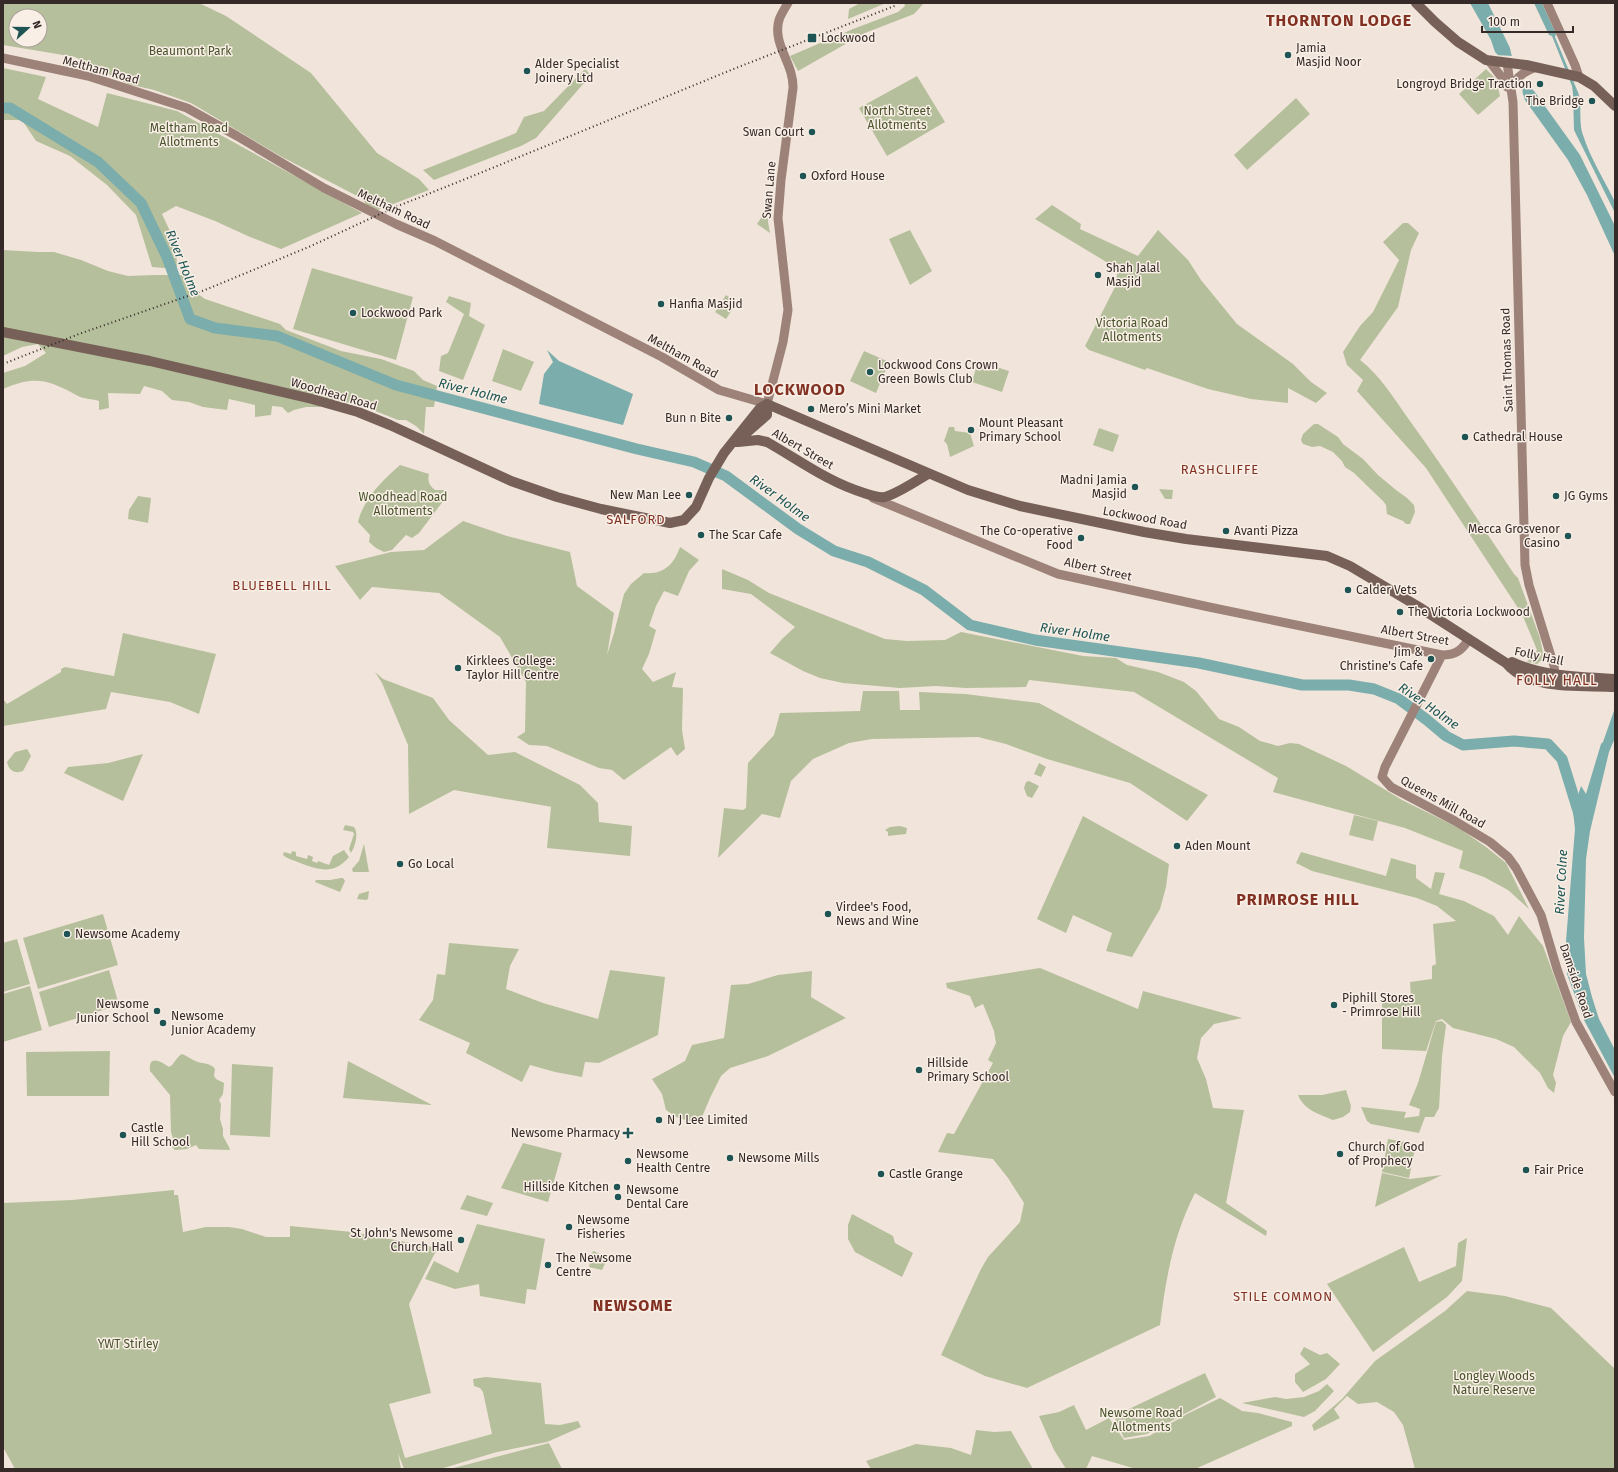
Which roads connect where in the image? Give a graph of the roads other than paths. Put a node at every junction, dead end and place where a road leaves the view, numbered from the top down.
1 (788, 3) edge
2 (1416, 3) edge
3 (1547, 3) edge
4 (3, 58) edge
5 (1490, 62) junction
6 (1513, 65) junction
7 (1577, 77) junction
8 (1512, 99) junction
9 (1615, 106) edge
10 (3, 332) edge
11 (767, 404) junction
12 (734, 443) junction
13 (928, 474) junction
14 (869, 495) junction
15 (1469, 639) junction
16 (1442, 655) junction
17 (1552, 659) junction
18 (1506, 663) junction
19 (1540, 672) junction
20 (1615, 679) edge
21 (1556, 680) junction
22 (1615, 687) edge
23 (1550, 941) joint
24 (1615, 1092) edge

1 - 11 street, Swan Lane
2 - 5 main road
3 - 7 street
4 - 11 street, Meltham Road
5 - 6 main road
5 - 8 street
6 - 7 main road
6 - 8 street, Saint Thomas Road
6 - 8 street, Saint Thomas Road
7 - 9 main road
8 - 17 street, Saint Thomas Road
10 - 12 main road, Woodhead Road
11 - 12 main road
11 - 13 main road, Lockwood Road
12 - 14 main road, Albert Street
13 - 14 main road
13 - 15 main road, Lockwood Road
14 - 16 street, Albert Street
15 - 16 street, Albert Street
15 - 18 main road, Folly Hall
16 - 23 street, Queens Mill Road
17 - 19 street
17 - 21 street, Saint Thomas Road
18 - 19 main road, Folly Hall
18 - 21 main road, Folly Hall
19 - 21 main road, Folly Hall
20 - 21 main road, Folly Hall
21 - 22 main road, Folly Hall
23 - 24 street, Damside Road

